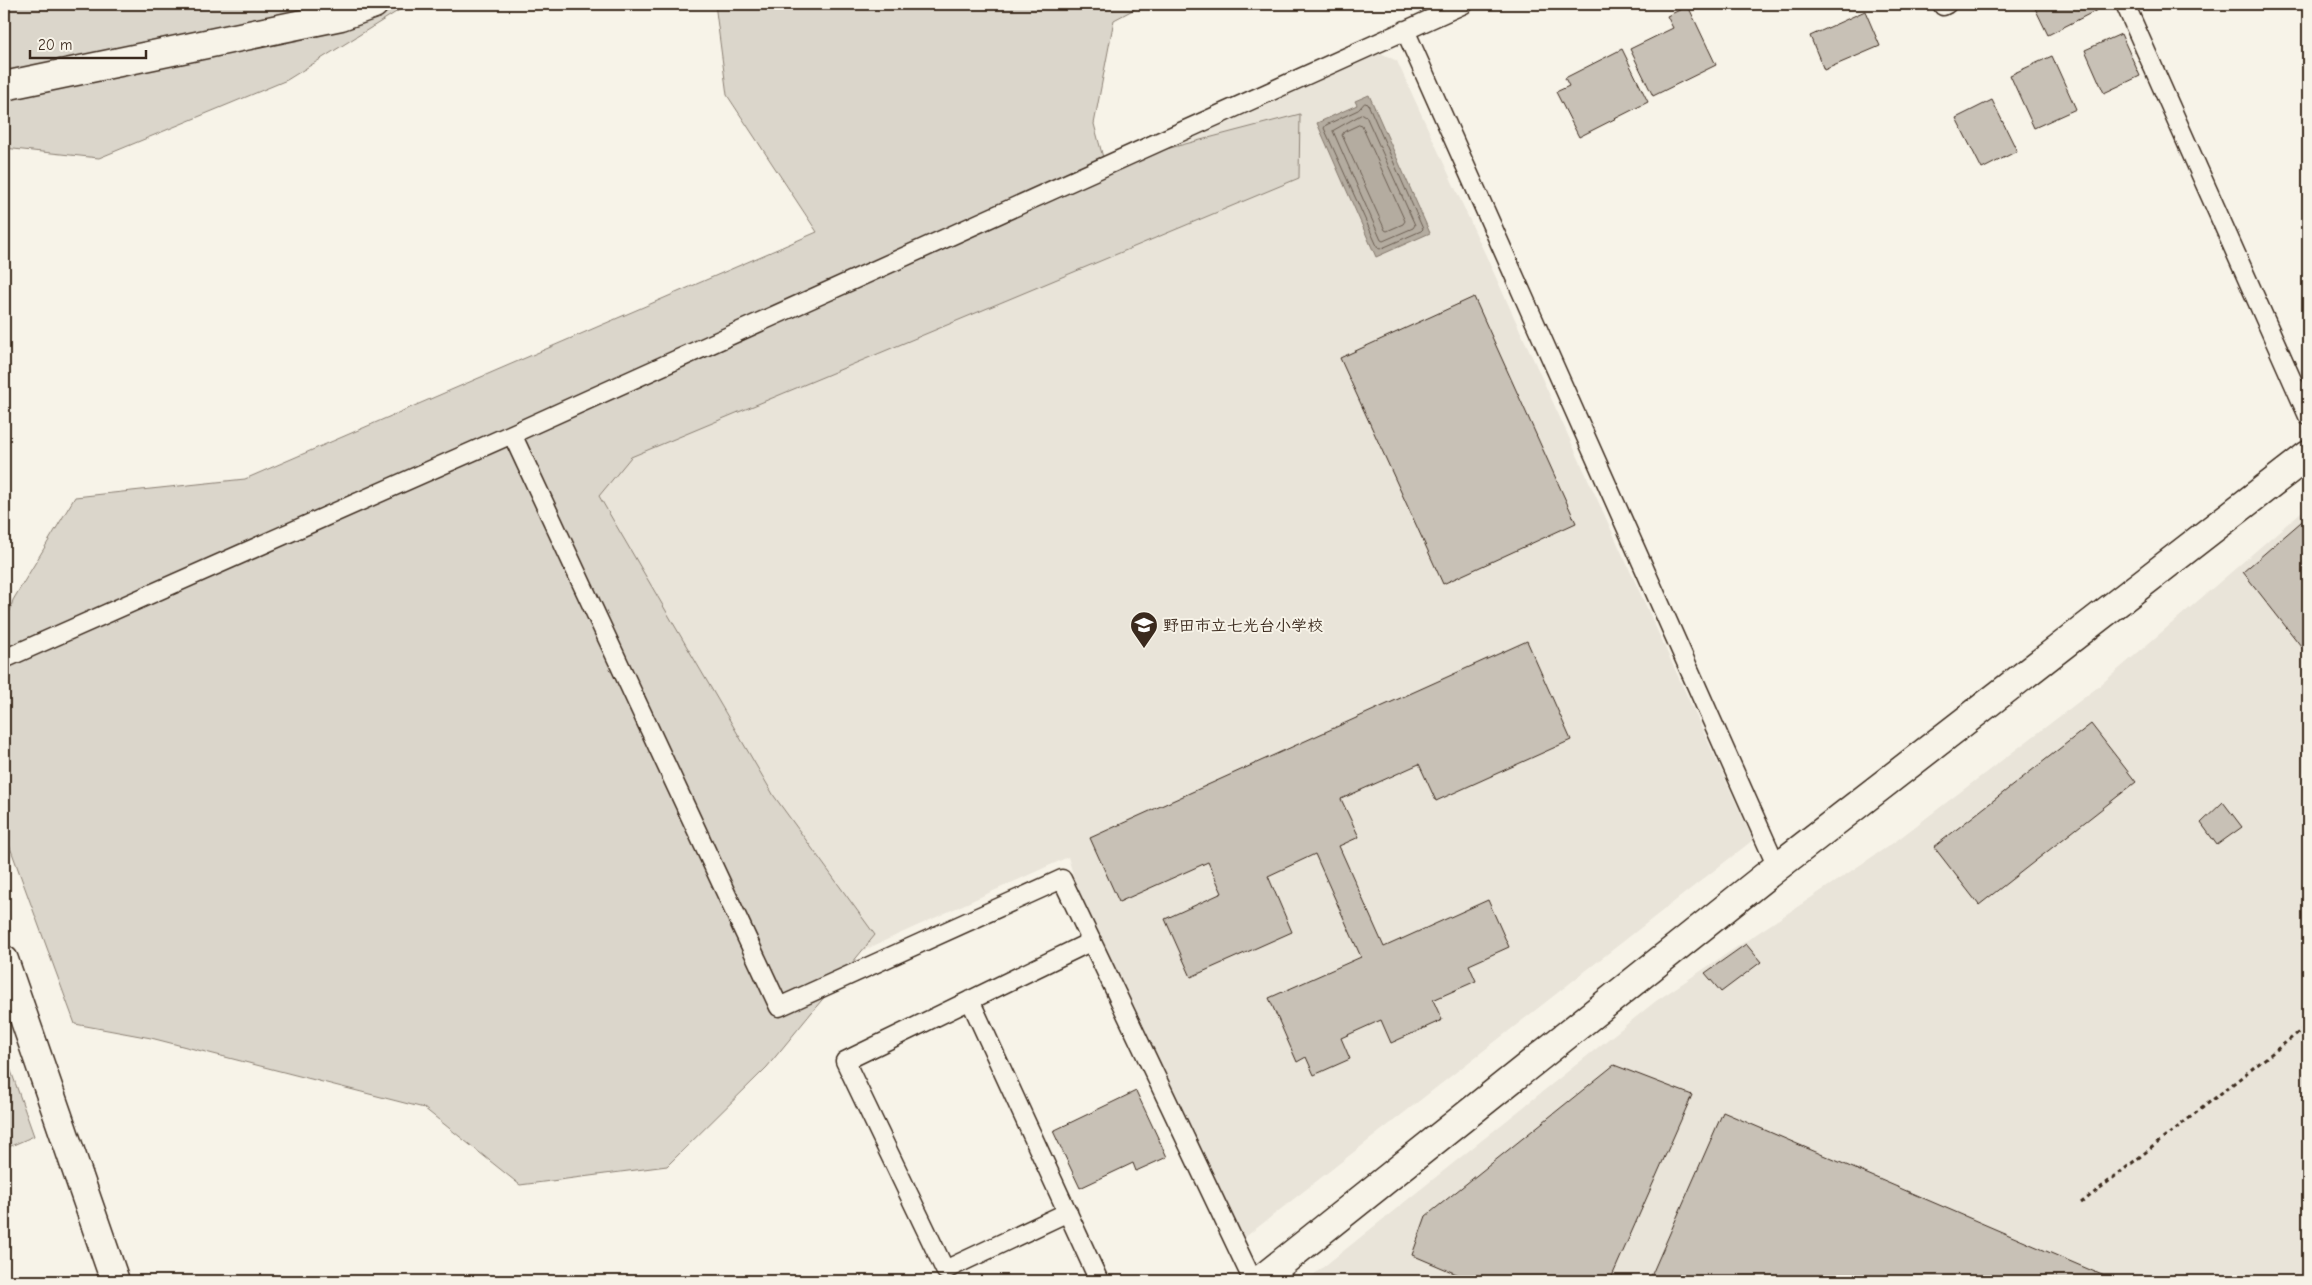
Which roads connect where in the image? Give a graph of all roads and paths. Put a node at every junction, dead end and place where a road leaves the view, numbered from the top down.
1 (374, 4) edge
2 (1464, 4) edge
3 (2125, 4) edge
4 (1405, 30) junction
5 (4, 86) edge
6 (2308, 416) edge
7 (512, 434) junction
8 (2308, 455) edge
9 (4, 659) edge
10 (1777, 867) junction
11 (1092, 941) junction
12 (4, 960) edge
13 (970, 1000) junction
14 (2308, 1025) edge
15 (2081, 1203) dead end
16 (1068, 1212) junction
17 (115, 1281) edge
18 (1099, 1281) edge
19 (1253, 1281) edge
20 (1259, 1281) edge

1 - 5 street
2 - 4 lane
3 - 6 lane
4 - 7 lane
4 - 10 lane
7 - 9 lane
7 - 11 lane
8 - 10 street
10 - 20 street
11 - 13 lane
11 - 19 lane
12 - 17 street
13 - 16 lane
13 - 16 lane
14 - 15 path
16 - 18 lane

